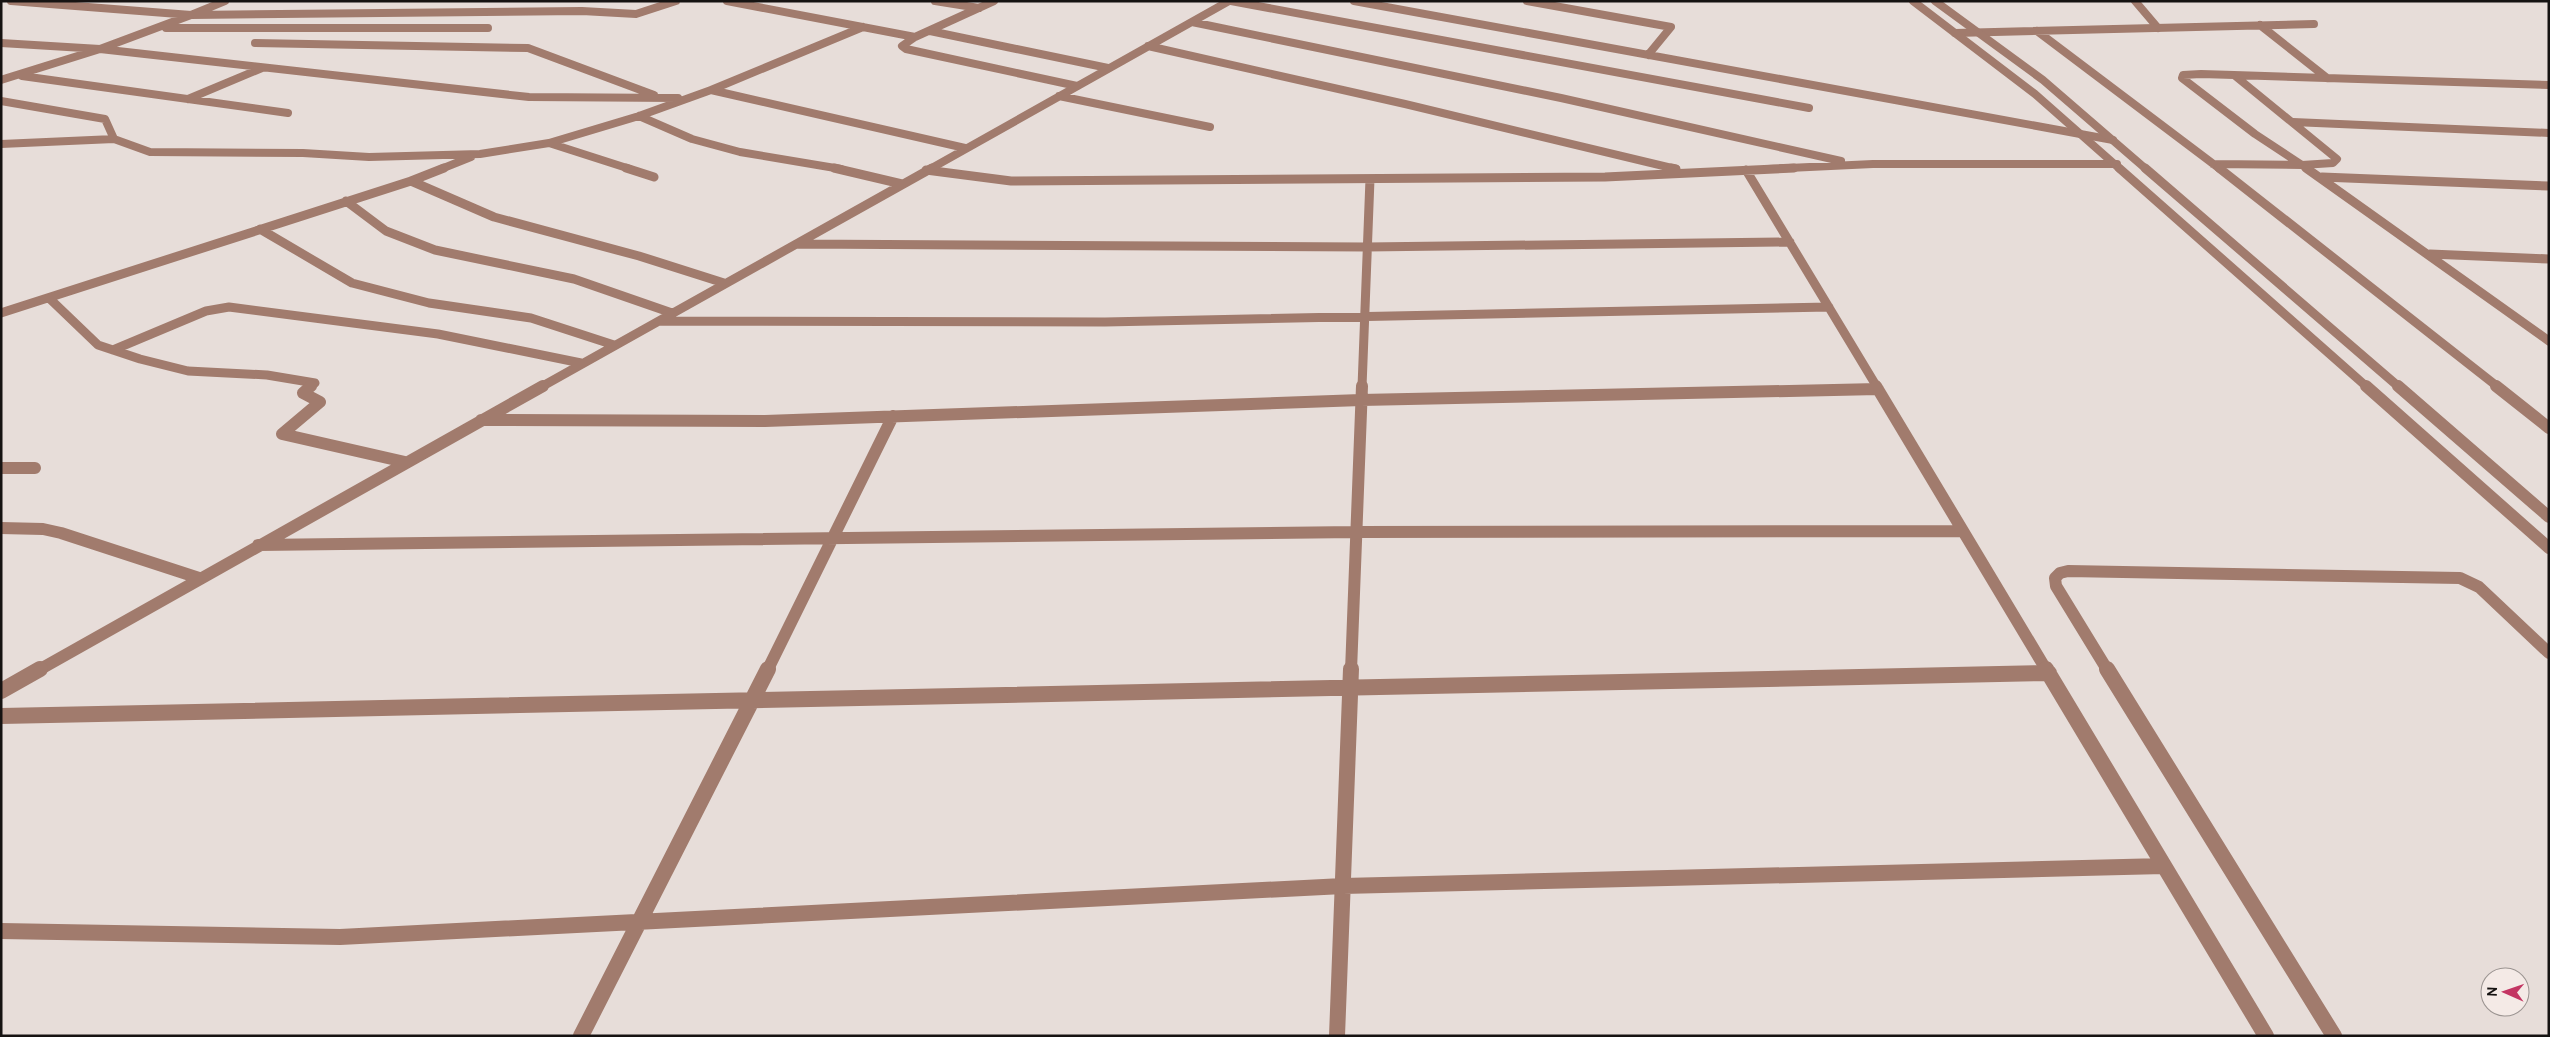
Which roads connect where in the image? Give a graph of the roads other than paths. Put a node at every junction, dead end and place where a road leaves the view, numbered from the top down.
1 (11, 1) edge
2 (225, 1) edge
3 (727, 1) edge
4 (935, 1) edge
5 (994, 1) edge
6 (1230, 1) edge
7 (1354, 1) edge
8 (1527, 1) edge
9 (1913, 1) edge
10 (1935, 1) edge
11 (2136, 1) edge
12 (673, 2) edge
13 (143, 4) dead end
14 (980, 8) junction
15 (126, 10) junction
16 (191, 15) junction
17 (1192, 22) junction
18 (2314, 24) dead end
19 (2260, 25) junction
20 (863, 27) junction
21 (156, 28) junction
22 (488, 28) dead end
23 (2158, 28) junction
24 (930, 31) junction
25 (2037, 31) junction
26 (1978, 32) junction
27 (1955, 33) junction
28 (914, 38) junction
29 (1, 43) edge
30 (255, 43) dead end
31 (27, 44) junction
32 (1148, 46) junction
33 (100, 49) junction
34 (1, 52) edge
35 (1648, 55) junction
36 (264, 67) junction
37 (1108, 68) junction
38 (17, 75) junction
39 (2234, 75) junction
40 (2326, 78) junction
41 (1, 80) edge
42 (2549, 85) edge
43 (1077, 86) junction
44 (711, 90) junction
45 (1059, 96) junction
46 (662, 98) junction
47 (688, 98) junction
48 (188, 99) junction
49 (1, 101) edge
50 (1810, 108) dead end
51 (288, 113) dead end
52 (639, 116) junction
53 (2293, 122) junction
54 (1210, 127) dead end
55 (2080, 133) junction
56 (2549, 133) edge
57 (114, 139) junction
58 (2113, 140) junction
59 (549, 143) junction
60 (1, 144) edge
61 (965, 148) junction
62 (480, 154) junction
63 (2116, 164) junction
64 (2213, 164) junction
65 (1856, 165) junction
66 (2302, 165) junction
67 (926, 170) junction
68 (1746, 170) junction
69 (1690, 173) junction
70 (654, 177) dead end
71 (2322, 177) junction
72 (1370, 179) junction
73 (411, 181) junction
74 (902, 184) junction
75 (2549, 186) edge
76 (346, 202) junction
77 (260, 229) junction
78 (1790, 242) junction
79 (795, 244) junction
80 (1367, 246) junction
81 (2430, 254) junction
82 (2549, 258) edge
83 (724, 283) junction
84 (48, 298) junction
85 (1829, 307) junction
86 (1, 313) edge
87 (672, 313) junction
88 (1364, 318) junction
89 (658, 320) junction
90 (2549, 341) edge
91 (614, 345) junction
92 (113, 350) junction
93 (581, 363) junction
94 (1878, 389) junction
95 (1361, 400) junction
96 (894, 416) junction
97 (480, 420) junction
98 (2549, 428) edge
99 (405, 462) junction
100 (1, 468) edge
101 (35, 468) dead end
102 (2549, 517) edge
103 (1, 528) edge
104 (1963, 531) junction
105 (1356, 532) junction
106 (836, 538) junction
107 (258, 545) junction
108 (2548, 546) edge
109 (198, 578) junction
110 (2549, 653) edge
111 (2049, 673) junction
112 (1350, 688) junction
113 (1, 690) edge
114 (751, 701) junction
115 (1, 716) edge
116 (2164, 866) junction
117 (1343, 886) junction
118 (638, 921) junction
119 (1, 931) edge
120 (581, 1036) edge
121 (1337, 1036) edge
122 (2266, 1036) edge
123 (2334, 1036) edge

1 - 15 street
2 - 16 street
3 - 20 street
4 - 14 street
5 - 14 street
6 - 17 street
6 - 50 street
7 - 35 street
8 - 35 street
9 - 27 street
10 - 26 street
11 - 23 street
12 - 16 street
13 - 15 street
14 - 24 street
15 - 16 street
16 - 21 street
17 - 32 street
17 - 65 street
18 - 19 street
19 - 23 street
19 - 40 street
20 - 28 street
20 - 44 street
21 - 22 street
21 - 33 street
23 - 25 street
24 - 28 street
24 - 37 street
25 - 26 street
25 - 64 street
26 - 27 street
26 - 58 street
27 - 55 street
28 - 43 street
29 - 31 street
30 - 46 street
31 - 33 street
31 - 34 street
32 - 37 street
32 - 69 street
33 - 36 street
33 - 38 street
35 - 55 street
36 - 46 street
36 - 48 street
37 - 43 street
38 - 41 street
38 - 48 street
39 - 40 street
39 - 53 street
39 - 66 street
40 - 42 street
43 - 45 street
44 - 47 street
44 - 61 street
45 - 54 street
45 - 61 street
46 - 47 street
47 - 52 street
48 - 51 street
49 - 57 street
52 - 59 street
52 - 74 street
53 - 56 street
53 - 66 street
55 - 58 street
55 - 63 street
57 - 60 street
57 - 62 street
58 - 102 street
59 - 62 street
59 - 70 street
61 - 67 street
62 - 73 street
63 - 65 street
63 - 108 street
64 - 66 street
64 - 98 street
65 - 68 street
66 - 71 street
67 - 72 street
67 - 74 street
68 - 69 street
68 - 78 street
69 - 72 street
71 - 75 street
71 - 81 street
72 - 80 street
73 - 76 street
73 - 83 street
74 - 79 street
76 - 77 street
76 - 87 street
77 - 84 street
77 - 91 street
78 - 80 street
78 - 85 street
79 - 80 street
79 - 83 street
80 - 88 street
81 - 82 street
81 - 90 street
83 - 87 street
84 - 86 street
84 - 92 street
85 - 88 street
85 - 94 street
87 - 89 street
88 - 89 street
88 - 95 street
89 - 91 street
91 - 93 street
92 - 93 street
92 - 99 street
93 - 97 street
94 - 95 street
94 - 104 street
95 - 96 street
95 - 105 street
96 - 97 street
96 - 106 street
97 - 99 street
99 - 107 street
100 - 101 street
103 - 109 street
104 - 105 street
104 - 111 street
105 - 106 street
105 - 112 street
106 - 107 street
106 - 114 street
107 - 109 street
109 - 113 street
110 - 123 street
111 - 112 street
111 - 116 street
112 - 114 street
112 - 117 street
114 - 115 street
114 - 118 street
116 - 117 street
116 - 122 street
117 - 118 street
117 - 121 street
118 - 119 street
118 - 120 street

